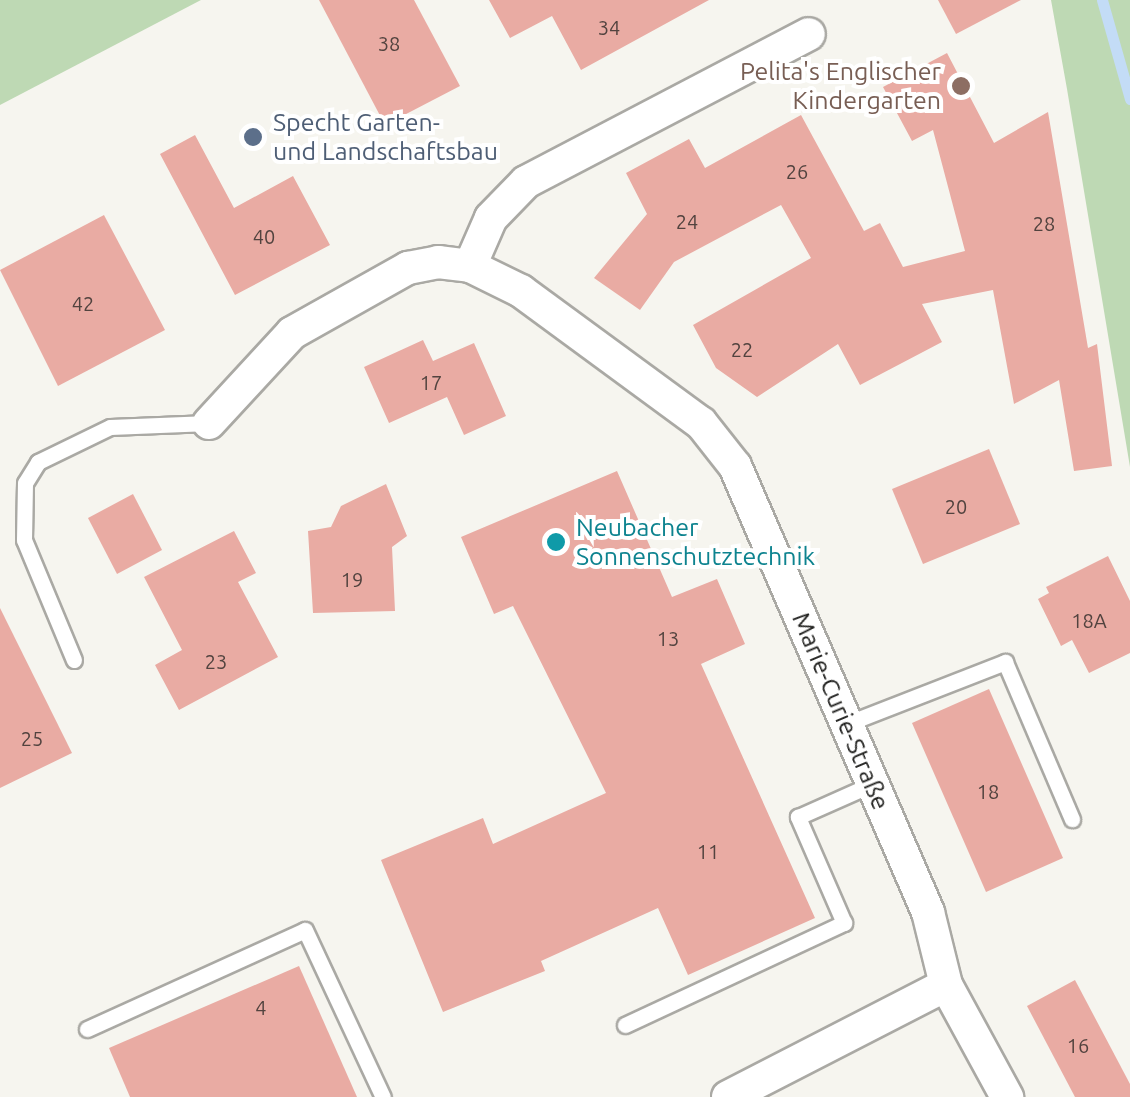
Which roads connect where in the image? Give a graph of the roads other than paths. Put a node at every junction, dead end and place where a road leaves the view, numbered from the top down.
1 (809, 34) dead end
2 (470, 266) junction
3 (209, 423) joint
4 (74, 660) dead end
5 (846, 724) junction
6 (872, 784) junction
7 (1072, 819) dead end
8 (946, 985) junction
9 (626, 1025) dead end
10 (87, 1029) dead end
11 (383, 1097) edge
12 (728, 1097) edge
13 (1007, 1097) edge

1 - 2 street
2 - 3 street, Marie-Curie-Straße
2 - 5 street, Marie-Curie-Straße
3 - 4 lane
5 - 6 street, Marie-Curie-Straße
5 - 7 lane
6 - 8 street, Marie-Curie-Straße
6 - 9 lane
8 - 12 street
8 - 13 street, Marie-Curie-Straße
10 - 11 lane

